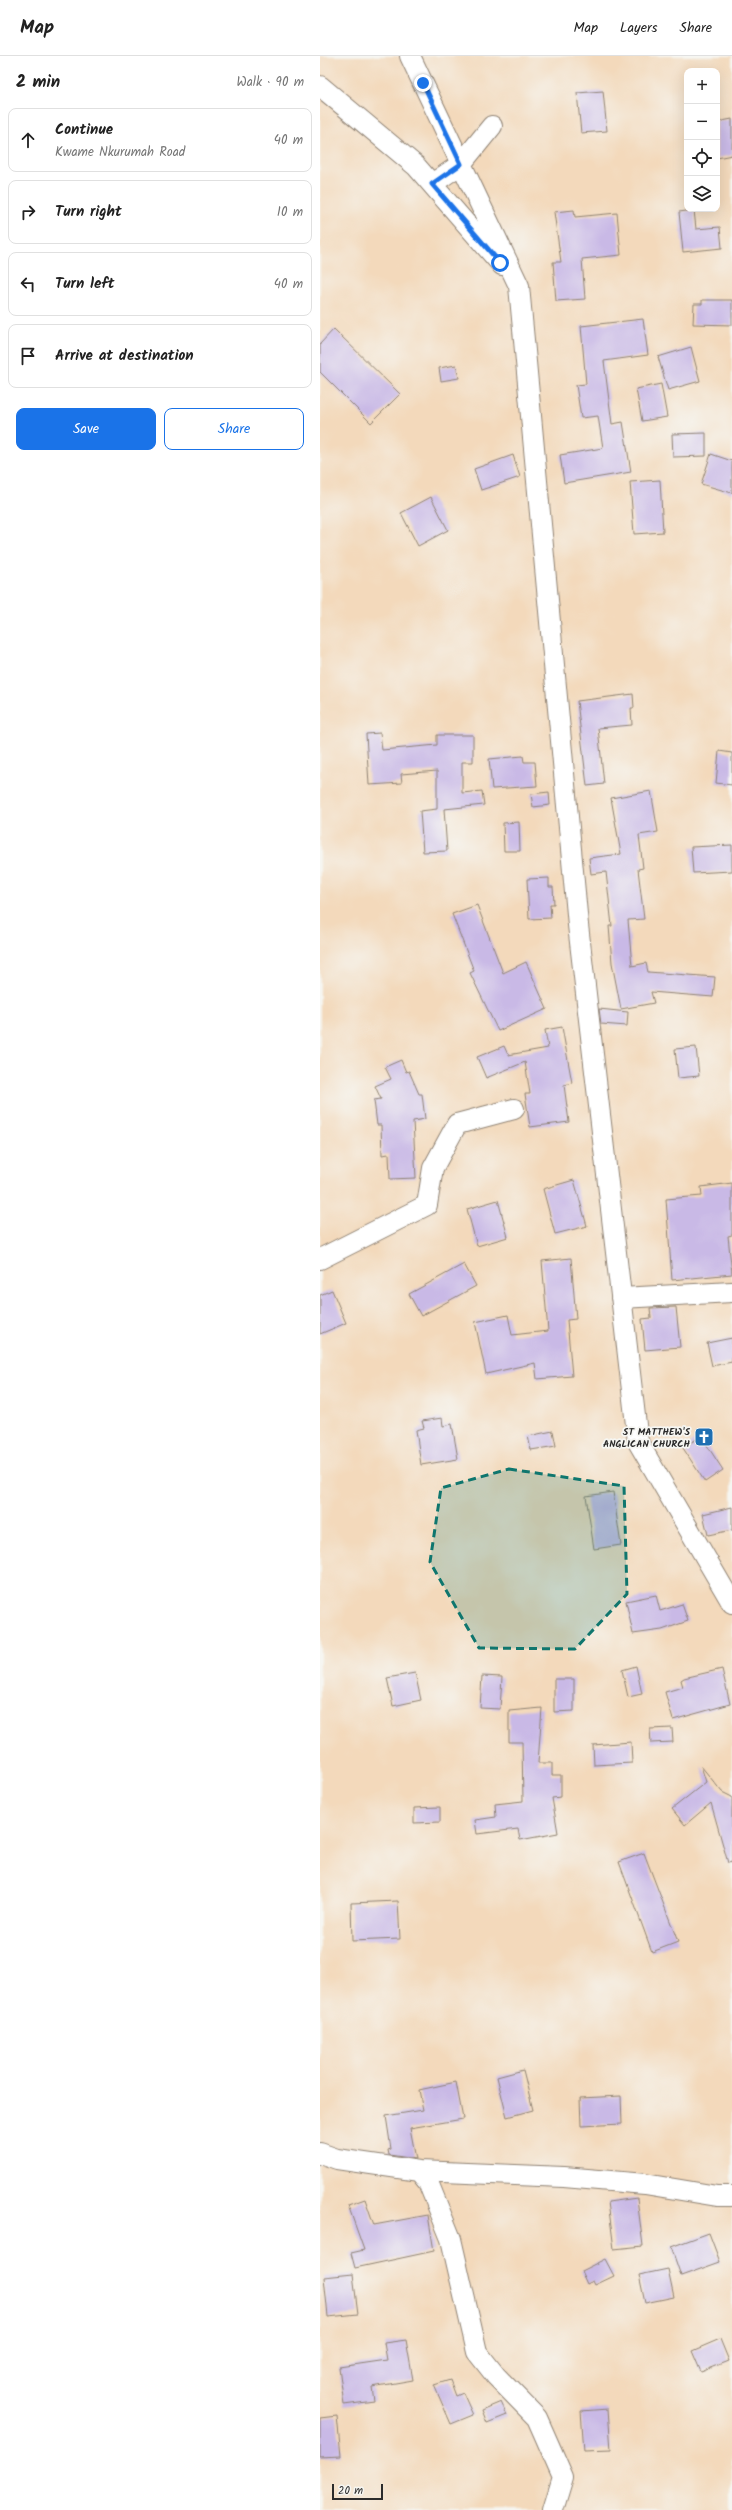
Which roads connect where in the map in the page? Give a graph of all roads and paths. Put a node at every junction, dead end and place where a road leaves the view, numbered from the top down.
1 (410, 56) edge
2 (320, 86) edge
3 (492, 126) dead end
4 (461, 164) junction
5 (432, 184) junction
6 (519, 286) junction
7 (514, 1109) dead end
8 (320, 1260) edge
9 (732, 1292) edge
10 (621, 1298) junction
11 (732, 1603) edge
12 (320, 2153) edge
13 (419, 2171) junction
14 (732, 2196) edge
15 (553, 2510) edge

1 - 4 street
2 - 5 street
3 - 4 street
4 - 5 street
4 - 6 street
5 - 6 street
6 - 10 street
7 - 8 street
9 - 10 street
10 - 11 street
12 - 13 street
13 - 14 street
13 - 15 street

